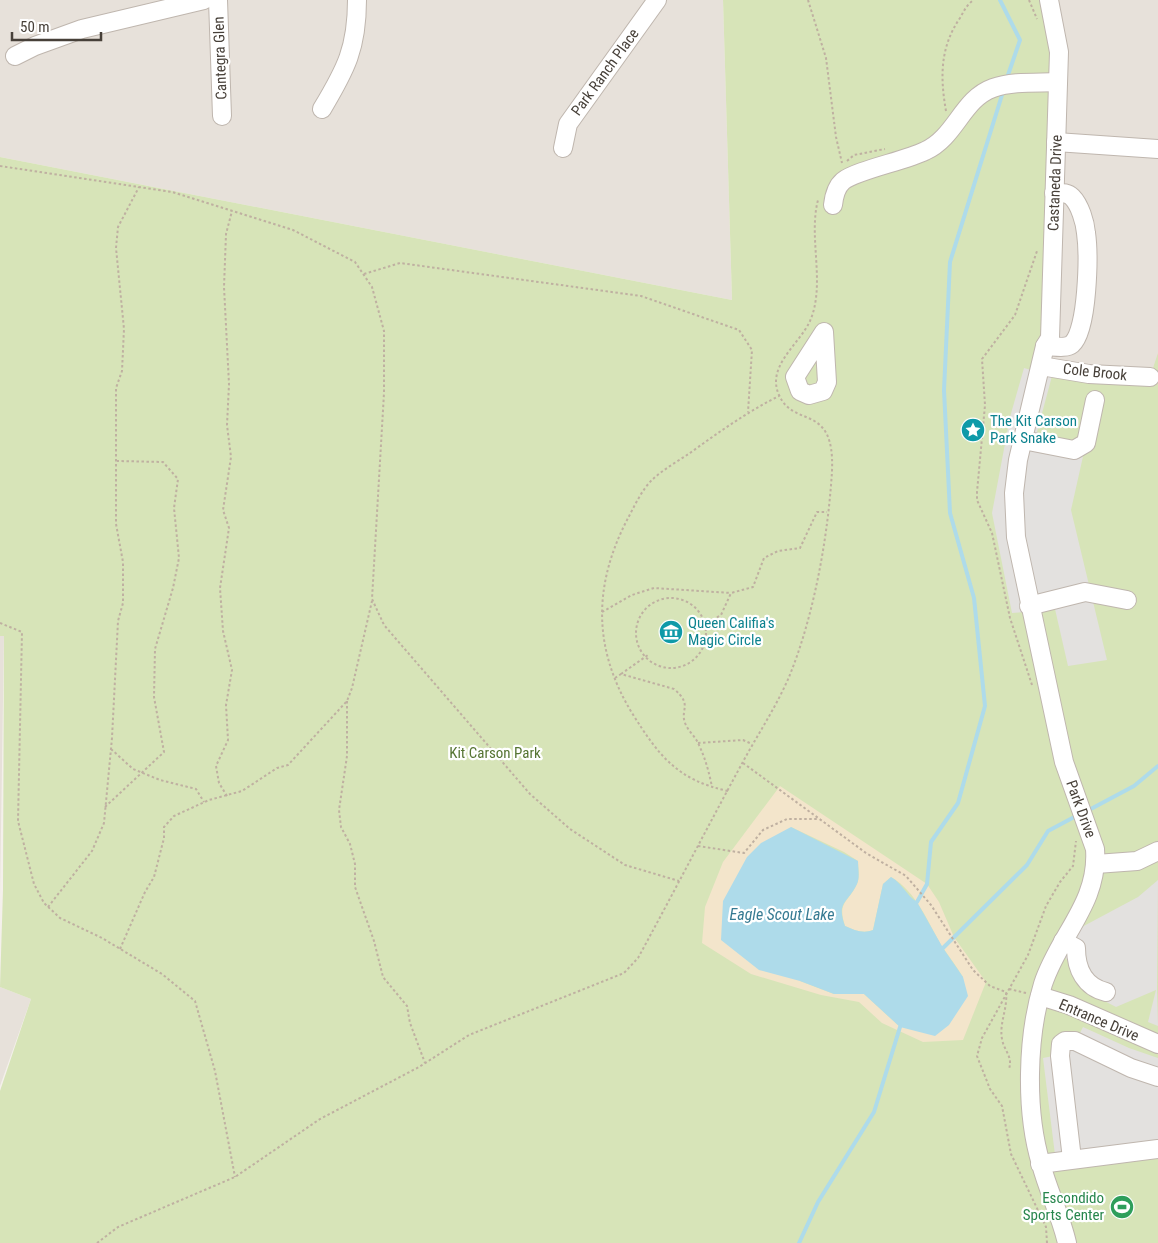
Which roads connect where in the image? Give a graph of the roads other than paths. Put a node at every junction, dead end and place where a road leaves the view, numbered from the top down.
1 (204, 0) edge
2 (218, 0) edge
3 (357, 0) edge
4 (657, 0) edge
5 (1049, 0) edge
6 (15, 56) dead end
7 (1058, 82) junction
8 (322, 109) dead end
9 (222, 116) dead end
10 (1056, 142) junction
11 (563, 148) dead end
12 (1158, 149) edge
13 (1054, 193) junction
14 (826, 201) road end
15 (1045, 346) junction
16 (1041, 366) junction
17 (1150, 377) dead end
18 (1095, 400) dead end
19 (1023, 440) junction
20 (1127, 600) dead end
21 (1029, 606) junction
22 (1158, 851) edge
23 (1096, 864) junction
24 (1063, 941) junction
25 (1106, 992) dead end
26 (1040, 996) junction
27 (1158, 1044) edge
28 (1158, 1077) edge
29 (1158, 1149) edge
30 (1072, 1160) junction
31 (1040, 1164) junction
32 (1067, 1243) edge

1 - 6 street
2 - 9 street, Cantegra Glen
3 - 8 street
4 - 11 street, Park Ranch Place
5 - 7 street, Castaneda Drive
7 - 10 street, Castaneda Drive
7 - 14 street
10 - 12 street
10 - 13 street, Castaneda Drive
13 - 15 street, Castaneda Drive
13 - 15 street
15 - 16 street, Castaneda Drive
16 - 17 street, Cole Brook
16 - 19 street, Park Drive
18 - 19 street
19 - 21 street, Park Drive
20 - 21 street
21 - 23 street, Park Drive
22 - 23 street
23 - 24 street, Park Drive
24 - 25 street
24 - 26 street, Park Drive
26 - 27 street, Entrance Drive
26 - 31 street, Park Drive
28 - 30 street
29 - 30 street
30 - 31 street
31 - 32 street, Park Drive

